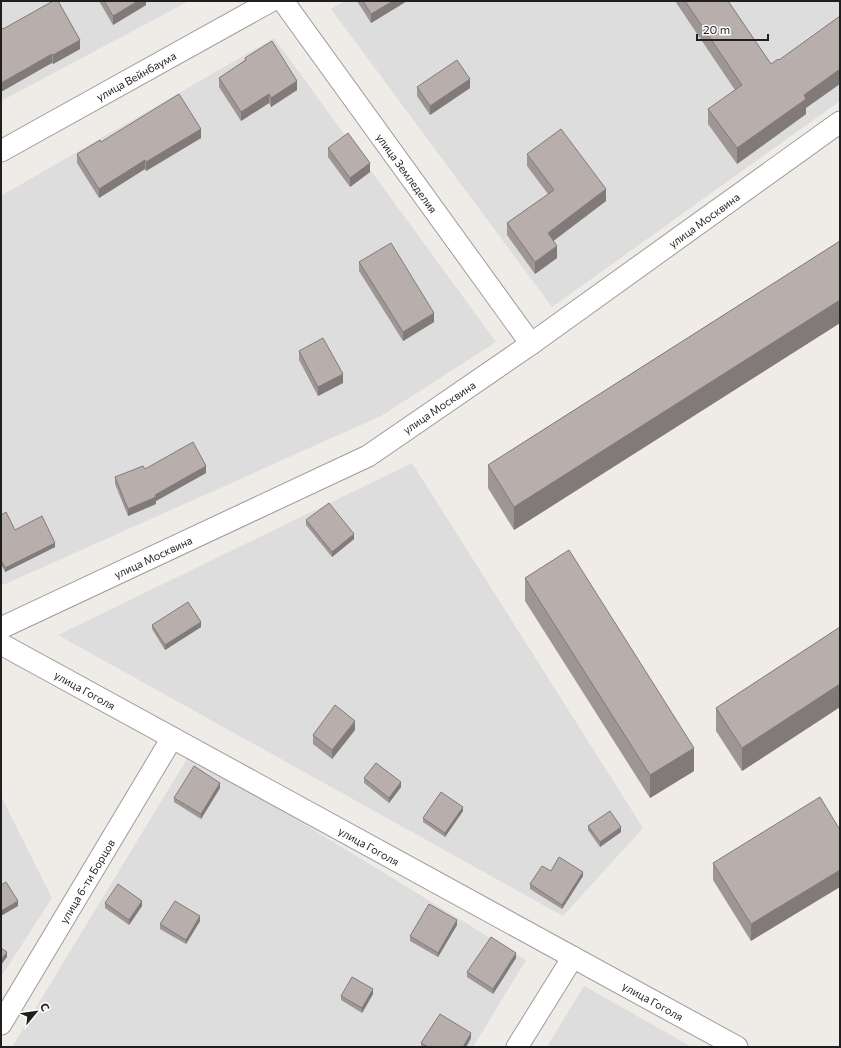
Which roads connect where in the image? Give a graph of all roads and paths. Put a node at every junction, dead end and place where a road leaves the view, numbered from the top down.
1 (270, 1) edge
2 (283, 1) edge
3 (840, 122) edge
4 (1, 151) edge
5 (531, 344) junction
6 (1, 628) edge
7 (1, 644) edge
8 (172, 738) junction
9 (572, 957) junction
10 (1, 1024) edge
11 (517, 1047) edge
12 (737, 1047) edge

1 - 4 street, улица Вейнбаума
2 - 5 street, улица Земледелия
3 - 5 street, улица Москвина
5 - 6 street, улица Москвина
7 - 8 street, улица Гоголя
8 - 9 street, улица Гоголя
8 - 10 street, улица 6-ти Борцов
9 - 11 street
9 - 12 street, улица Гоголя

